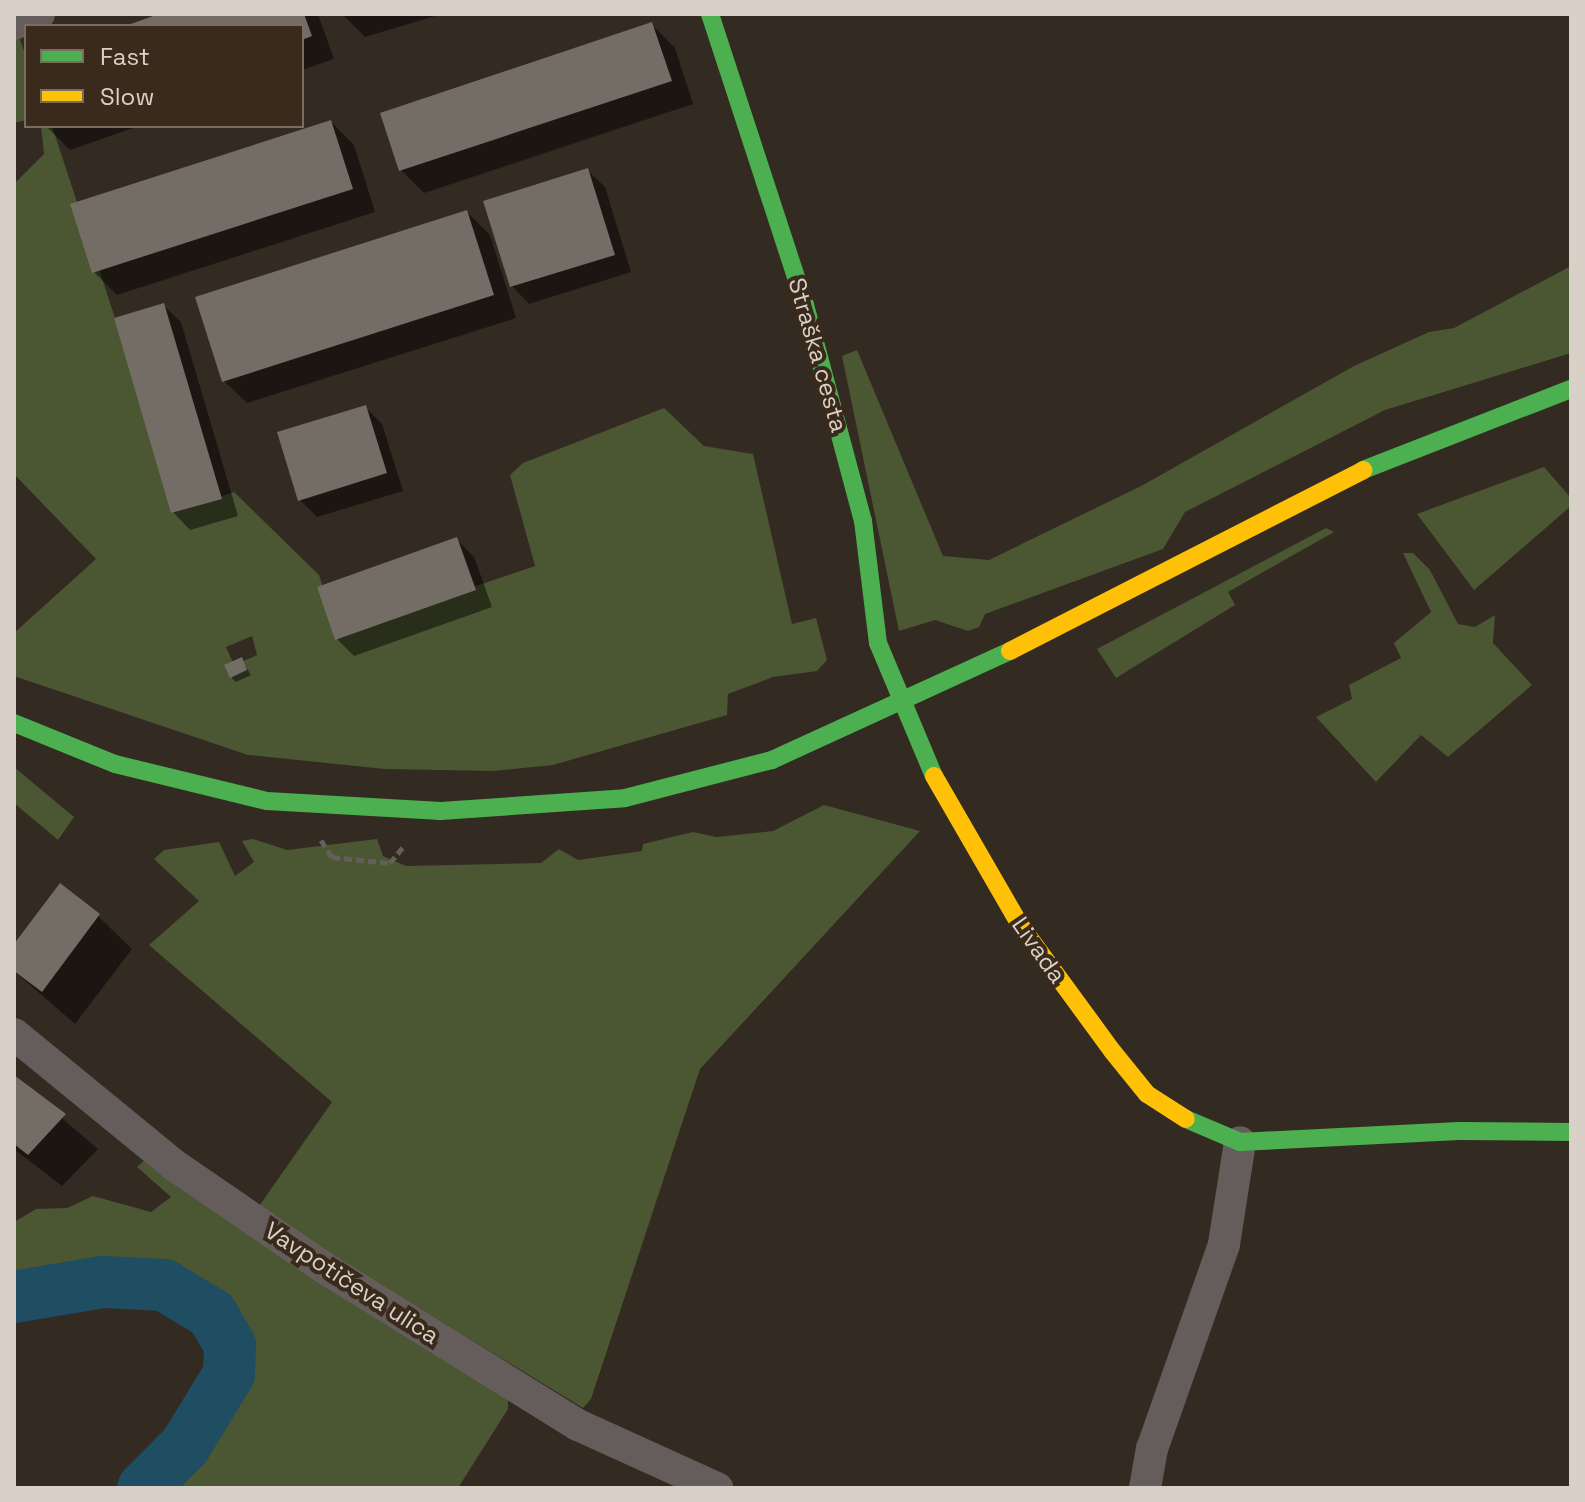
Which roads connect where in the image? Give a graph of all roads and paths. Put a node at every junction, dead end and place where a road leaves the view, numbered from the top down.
1 (39, 14) edge
2 (710, 14) edge
3 (14, 24) edge
4 (1571, 389) edge
5 (900, 701) junction
6 (14, 723) edge
7 (14, 1034) edge
8 (1571, 1132) edge
9 (1240, 1142) junction
10 (717, 1488) edge
11 (1145, 1488) edge

1 - 3 street
2 - 5 street, Straška cesta
4 - 5 street
5 - 6 street
5 - 9 street, Livada
7 - 10 street, Vavpotičeva ulica
8 - 9 street, Livada
9 - 11 street

